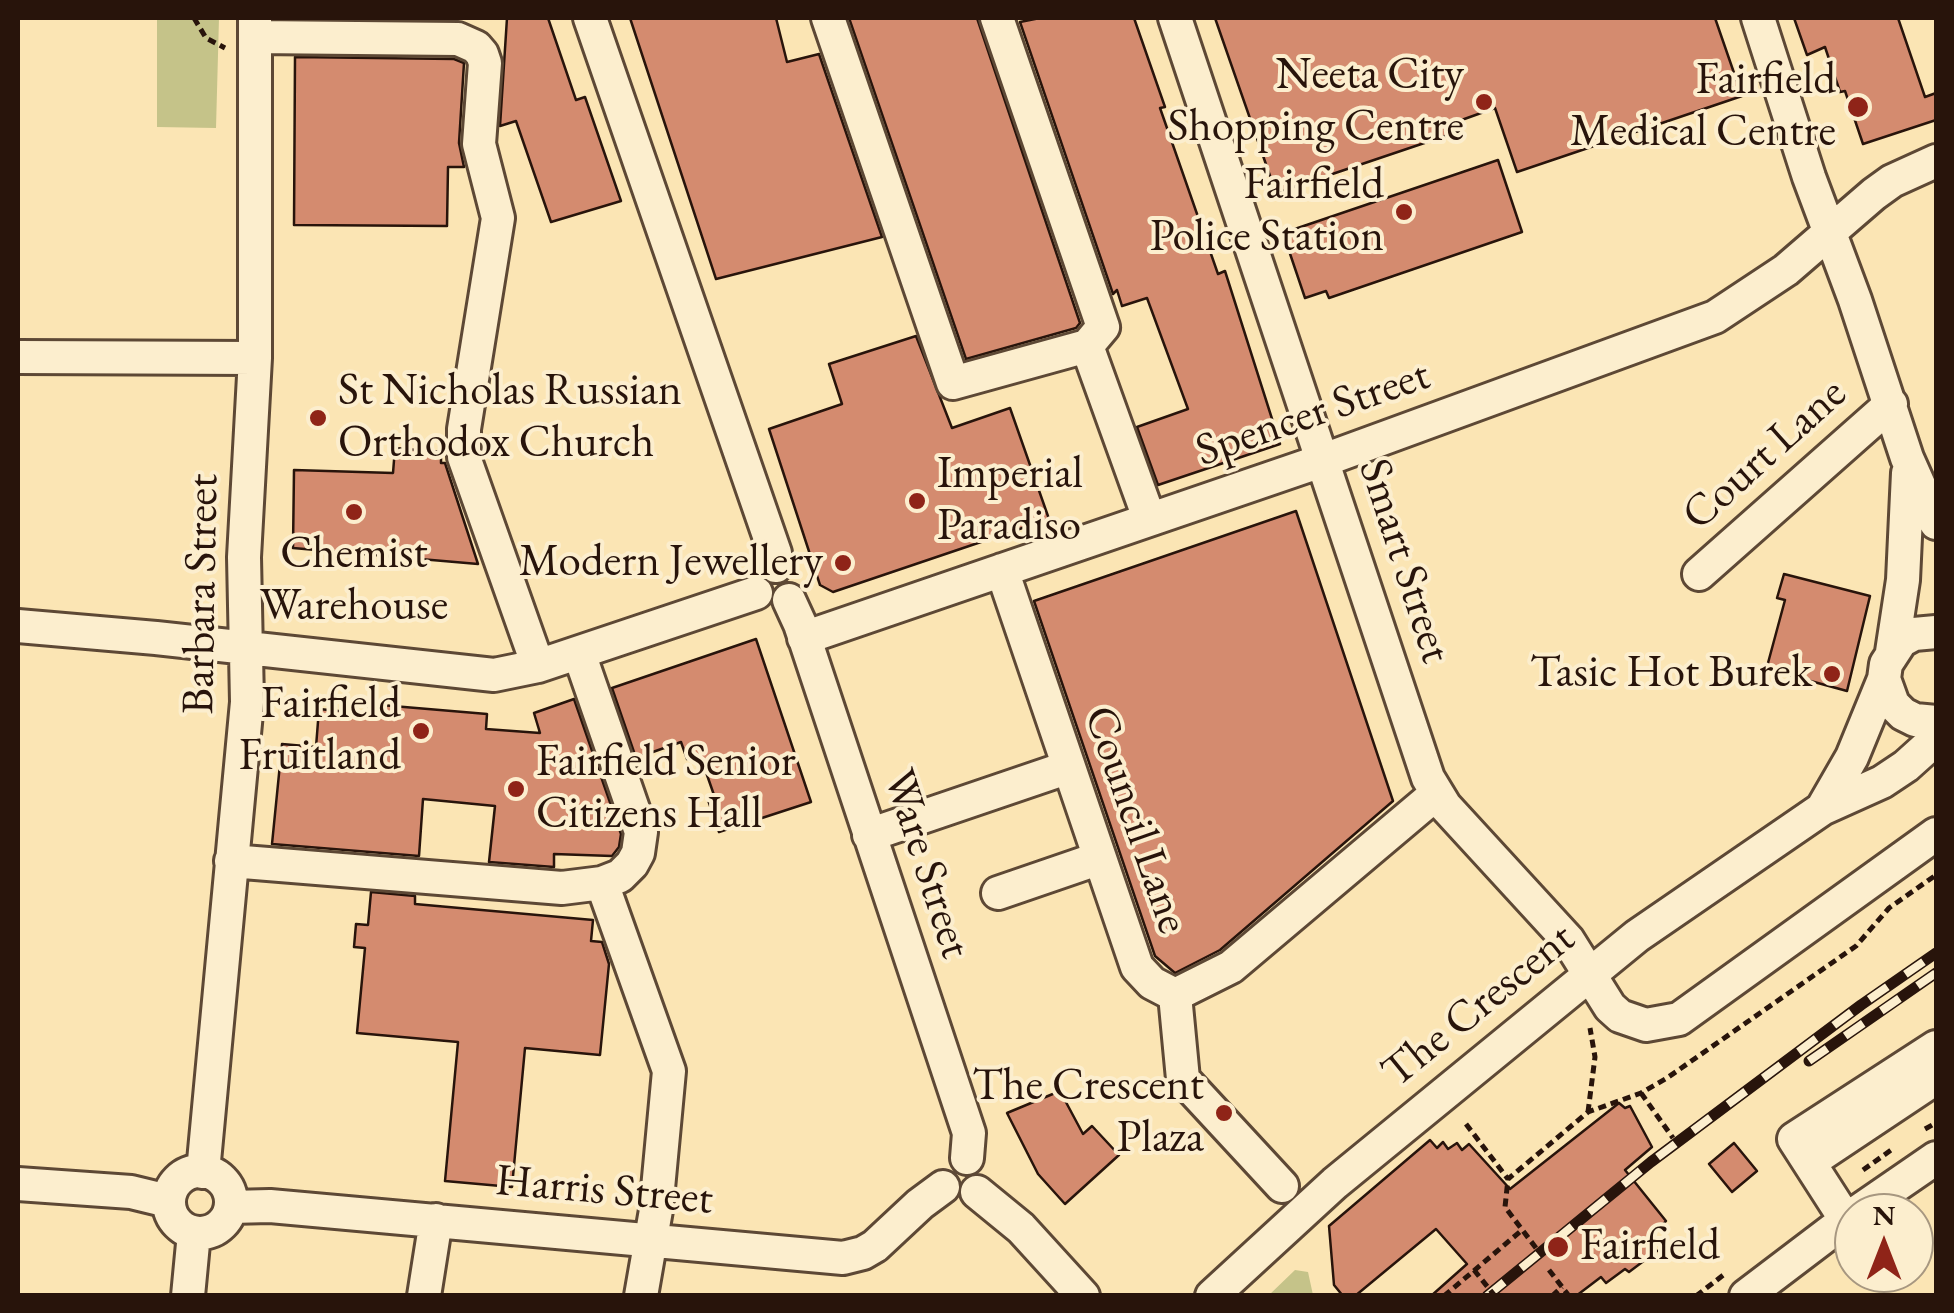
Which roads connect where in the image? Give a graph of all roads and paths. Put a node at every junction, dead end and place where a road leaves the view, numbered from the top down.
1 (194, 18) edge
2 (590, 18) edge
3 (828, 18) edge
4 (997, 18) edge
5 (1176, 18) edge
6 (1758, 18) edge
7 (245, 34) edge
8 (1936, 161) edge
9 (1829, 232) junction
10 (1087, 346) junction
11 (18, 357) edge
12 (255, 358) junction
13 (1891, 404) junction
14 (1908, 458) junction
15 (1324, 460) junction
16 (1149, 518) junction
17 (1936, 523) edge
18 (776, 566) junction
19 (1002, 570) junction
20 (1699, 574) dead end
21 (756, 593) junction
22 (789, 600) junction
23 (18, 626) edge
24 (1936, 632) edge
25 (804, 638) junction
26 (246, 649) junction
27 (579, 653) junction
28 (1888, 665) junction
29 (538, 666) junction
30 (1936, 722) edge
31 (1936, 739) edge
32 (1069, 767) junction
33 (1436, 794) junction
34 (1822, 809) junction
35 (1936, 834) edge
36 (869, 835) junction
37 (1100, 858) junction
38 (231, 860) junction
39 (1936, 875) edge
40 (602, 883) junction
41 (998, 893) dead end
42 (1589, 972) junction
43 (1175, 995) junction
44 (1590, 1028) dead end
45 (1936, 1047) edge
46 (1936, 1078) edge
47 (1641, 1093) junction
48 (1588, 1112) junction
49 (1466, 1124) dead end
50 (1673, 1138) dead end
51 (967, 1158) junction
52 (1936, 1158) edge
53 (1810, 1162) junction
54 (204, 1172) junction
55 (1508, 1179) junction
56 (18, 1184) edge
57 (1282, 1186) dead end
58 (944, 1187) junction
59 (977, 1192) junction
60 (1834, 1193) edge
61 (1885, 1193) edge
62 (168, 1201) junction
63 (231, 1206) junction
64 (436, 1220) junction
65 (1522, 1230) junction
66 (1834, 1230) edge
67 (194, 1233) junction
68 (649, 1240) junction
69 (1536, 1248) dead end
70 (1474, 1270) junction
71 (1549, 1270) dead end
72 (1562, 1287) junction
73 (188, 1296) edge
74 (424, 1296) edge
75 (641, 1296) edge
76 (1083, 1296) edge
77 (1212, 1296) edge
78 (1444, 1296) edge
79 (1495, 1296) edge
80 (1552, 1296) edge
81 (1569, 1296) edge
82 (1746, 1296) edge

1 - 7 path
2 - 18 street
3 - 10 street
4 - 10 street
5 - 15 street, Smart Street
6 - 9 street
7 - 12 street, Barbara Street
7 - 29 street
8 - 9 street, Spencer Street
9 - 13 street
9 - 15 street, Spencer Street
10 - 16 street
11 - 12 street
12 - 26 street, Barbara Street
13 - 14 street
13 - 20 street, Court Lane
14 - 17 street
14 - 28 street
15 - 16 street, Spencer Street
15 - 33 street, Smart Street
16 - 19 street, Spencer Street
18 - 21 street
18 - 22 street
19 - 25 street, Spencer Street
19 - 32 street, Council Lane
21 - 22 street
21 - 27 street
22 - 25 street, Ware Street
23 - 26 street
24 - 28 street
25 - 36 street, Ware Street
26 - 29 street
26 - 38 street, Barbara Street
27 - 29 street
27 - 40 street
28 - 30 street
28 - 34 street
31 - 34 street, The Crescent
32 - 36 street
32 - 37 street, Council Lane
33 - 42 street, Smart Street
33 - 43 street, Council Lane
34 - 42 street, The Crescent
35 - 42 street, Smart Street
36 - 51 street, Ware Street
37 - 41 street
37 - 43 street, Council Lane
38 - 40 street
38 - 54 street, Barbara Street
39 - 47 path
40 - 68 street
42 - 77 street, The Crescent
43 - 57 street
44 - 48 path
45 - 53 street
46 - 53 street
47 - 48 path
47 - 50 path
48 - 55 path
49 - 55 path
51 - 58 street
51 - 59 street
52 - 61 street
53 - 60 street
54 - 62 street
54 - 63 street
55 - 65 path
56 - 62 street
58 - 59 street
58 - 68 street, Harris Street
59 - 76 street
62 - 67 street
63 - 64 street, Harris Street
63 - 67 street
64 - 68 street, Harris Street
64 - 74 street
65 - 69 path
65 - 70 path
66 - 82 street
67 - 73 street
68 - 75 street
70 - 78 path
70 - 79 path, bridge
71 - 72 path
72 - 80 path
72 - 81 path

